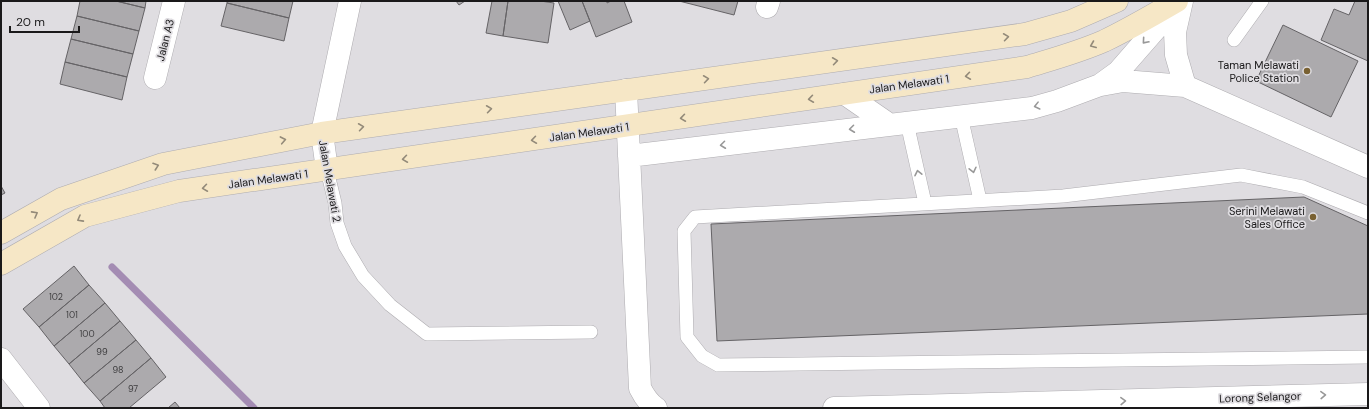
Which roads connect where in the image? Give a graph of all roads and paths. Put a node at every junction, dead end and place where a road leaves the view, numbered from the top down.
1 (174, 1) edge
2 (350, 1) edge
3 (1117, 1) edge
4 (1180, 1) edge
5 (1262, 1) edge
6 (1234, 40) dead end
7 (155, 78) dead end
8 (1100, 85) junction
9 (1185, 86) junction
10 (626, 90) junction
11 (845, 94) junction
12 (961, 116) junction
13 (899, 124) junction
14 (628, 126) junction
15 (322, 133) junction
16 (629, 156) junction
17 (1368, 167) edge
18 (327, 170) junction
19 (980, 200) junction
20 (925, 204) junction
21 (1368, 213) edge
22 (1, 233) edge
23 (1, 264) edge
24 (591, 332) dead end
25 (1368, 358) edge
26 (1, 359) edge
27 (1354, 399) edge
28 (1242, 403) edge
29 (1010, 406) edge
30 (888, 407) edge
31 (39, 408) edge
32 (656, 408) edge
33 (834, 408) edge

1 - 7 street, Jalan A3
2 - 15 street, Jalan Melawati 2
10 -> 3 street
4 -> 8 street
4 - 9 street
4 -> 11 street, Jalan Melawati 1
5 - 6 lane
8 - 9 street
8 -> 12 street
9 - 17 street
10 - 14 street
15 -> 10 street
11 - 13 street
11 -> 14 street, Jalan Melawati 1
12 - 13 street
12 -> 19 lane
13 -> 16 street
20 -> 13 lane
14 - 16 street
14 -> 18 street, Jalan Melawati 1
15 - 18 street, Jalan Melawati 2
22 -> 15 street
16 - 32 street
18 -> 23 street, Jalan Melawati 1
18 - 24 lane, Jalan Melawati 2
19 - 20 lane
19 - 21 lane
20 - 25 lane
26 - 31 street
28 -> 27 street, Lorong Selangor
29 -> 28 street, Lorong Selangor
29 - 30 street, Lorong Selangor
30 - 33 street, Lorong Selangor

